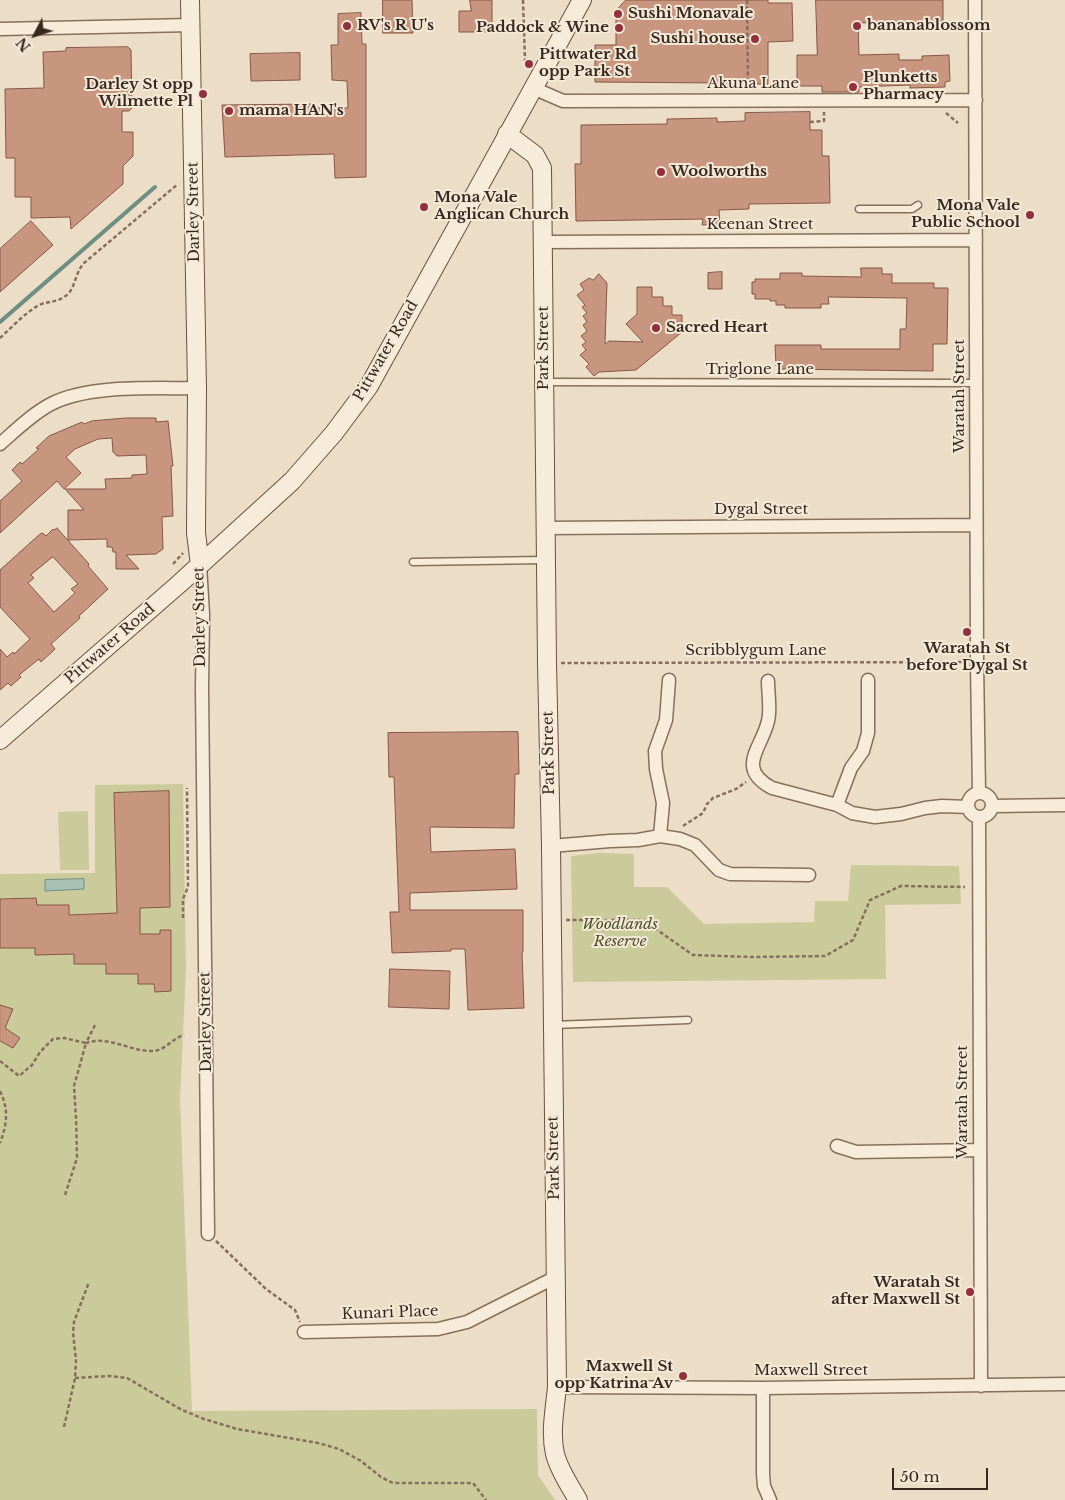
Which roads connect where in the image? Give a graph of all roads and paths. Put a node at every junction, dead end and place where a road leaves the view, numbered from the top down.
1 (190, 0) edge
2 (522, 0) edge
3 (582, 0) edge
4 (747, 0) edge
5 (975, 0) edge
6 (191, 25) junction
7 (0, 29) edge
8 (525, 61) dead end
9 (534, 88) junction
10 (748, 100) junction
11 (976, 100) junction
12 (942, 107) dead end
13 (833, 112) dead end
14 (810, 122) dead end
15 (958, 123) dead end
16 (508, 134) junction
17 (178, 184) dead end
18 (918, 205) dead end
19 (860, 209) dead end
20 (976, 240) junction
21 (544, 242) junction
22 (0, 338) edge
23 (544, 382) junction
24 (976, 383) junction
25 (198, 388) junction
26 (0, 444) edge
27 (976, 525) junction
28 (546, 528) junction
29 (183, 553) dead end
30 (546, 560) junction
31 (413, 562) dead end
32 (173, 564) dead end
33 (200, 564) junction
34 (965, 662) dead end
35 (547, 663) junction
36 (669, 680) dead end
37 (868, 680) dead end
38 (768, 681) dead end
39 (0, 740) edge
40 (755, 776) junction
41 (187, 788) dead end
42 (979, 792) junction
43 (1065, 805) edge
44 (837, 806) junction
45 (993, 806) junction
46 (968, 807) junction
47 (980, 817) junction
48 (682, 827) dead end
49 (660, 836) junction
50 (551, 846) junction
51 (809, 875) dead end
52 (966, 887) dead end
53 (183, 918) dead end
54 (552, 920) junction
55 (688, 1020) dead end
56 (95, 1024) dead end
57 (552, 1025) junction
58 (184, 1035) dead end
59 (86, 1043) junction
60 (0, 1061) edge
61 (0, 1092) edge
62 (0, 1143) edge
63 (837, 1146) dead end
64 (980, 1150) junction
65 (65, 1195) dead end
66 (208, 1234) joint
67 (556, 1277) junction
68 (89, 1282) dead end
69 (304, 1332) joint
70 (75, 1378) junction
71 (1065, 1384) edge
72 (981, 1386) junction
73 (557, 1387) junction
74 (763, 1388) junction
75 (64, 1427) dead end
76 (486, 1500) edge
77 (578, 1500) edge
78 (770, 1500) edge

1 - 6 main road, Darley Street
2 - 8 path
3 - 9 main road, Pittwater Road
4 - 10 path
5 - 11 street, Waratah Street
6 - 7 street
6 - 25 main road, Darley Street
9 - 10 street, Akuna Lane
9 - 16 main road, Pittwater Road
10 - 11 street, Akuna Lane
11 - 20 street, Waratah Street
12 - 15 path
13 - 14 path
16 - 21 main road, Park Street
16 - 33 main road, Pittwater Road
17 - 22 path
18 - 19 lane
20 - 21 street, Keenan Street
20 - 24 street, Waratah Street
21 - 23 main road, Park Street
23 - 24 lane, Triglone Lane
23 - 28 main road, Park Street
24 - 27 street, Waratah Street
25 - 26 street
25 - 33 main road, Darley Street
27 - 28 street, Dygal Street
27 - 42 street, Waratah Street
28 - 30 main road, Park Street
29 - 32 path
30 - 31 lane
30 - 35 main road, Park Street
33 - 39 main road, Pittwater Road
33 - 66 street, Darley Street
34 - 35 path, Scribblygum Lane
35 - 50 main road, Park Street
36 - 49 street
37 - 44 street
38 - 40 street
40 - 44 street
40 - 48 path
41 - 53 path
42 - 45 street
42 - 46 street
43 - 45 street
44 - 46 street
45 - 47 street
46 - 47 street
47 - 64 street, Waratah Street
49 - 50 street
49 - 51 street
50 - 54 main road, Park Street
52 - 54 path
54 - 57 main road, Park Street
55 - 57 lane
56 - 59 path
57 - 67 main road, Park Street
58 - 59 path
59 - 60 path
59 - 65 path
61 - 62 path
63 - 64 street
64 - 72 street, Waratah Street
66 - 69 path
67 - 69 street, Kunari Place
67 - 73 main road, Park Street
68 - 70 path
70 - 75 path
70 - 76 path
71 - 72 street, Maxwell Street
72 - 74 street, Maxwell Street
73 - 74 street, Maxwell Street
73 - 77 main road, Park Street
74 - 78 street

